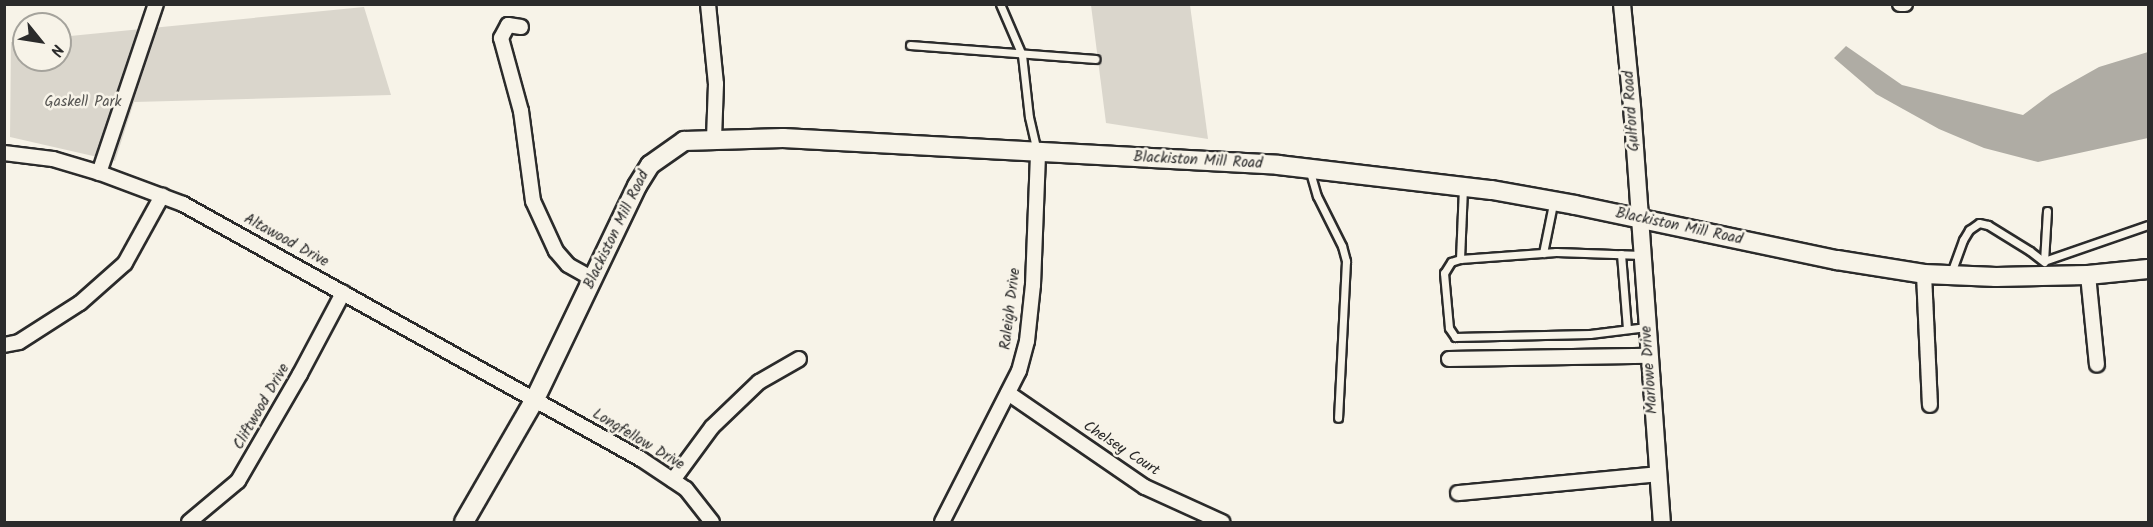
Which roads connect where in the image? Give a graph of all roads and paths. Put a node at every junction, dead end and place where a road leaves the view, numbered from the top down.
1 (156, 4) edge
2 (708, 4) edge
3 (1000, 4) edge
4 (1622, 4) edge
5 (1900, 4) edge
6 (1905, 4) edge
7 (521, 27) dead end
8 (910, 45) dead end
9 (1022, 55) junction
10 (1095, 59) dead end
11 (714, 138) junction
12 (4, 153) edge
13 (1038, 153) junction
14 (1310, 169) junction
15 (99, 173) junction
16 (1463, 187) junction
17 (162, 196) junction
18 (1554, 201) junction
19 (2047, 211) dead end
20 (1639, 218) junction
21 (2148, 225) edge
22 (1543, 253) junction
23 (1621, 254) junction
24 (1642, 255) junction
25 (1460, 259) junction
26 (2043, 268) junction
27 (2148, 269) edge
28 (1924, 274) junction
29 (1951, 275) junction
30 (2088, 275) junction
31 (593, 279) junction
32 (344, 293) junction
33 (1647, 327) junction
34 (1627, 329) junction
35 (4, 345) edge
36 (1649, 356) junction
37 (799, 359) dead end
38 (1449, 359) dead end
39 (2097, 365) dead end
40 (1008, 393) junction
41 (535, 399) junction
42 (1930, 405) dead end
43 (1338, 418) dead end
44 (1658, 474) junction
45 (673, 480) junction
46 (1458, 494) dead end
47 (189, 522) edge
48 (464, 522) edge
49 (712, 522) edge
50 (942, 522) edge
51 (1222, 522) edge
52 (1662, 522) edge

1 - 15 street
2 - 11 street
3 - 9 lane
4 - 20 street, Gulford Road
5 - 6 street
7 - 31 street
8 - 9 lane
9 - 10 lane
9 - 13 lane
11 - 13 main road, Blackiston Mill Road
11 - 31 main road, Blackiston Mill Road
12 - 15 street, Altawood Drive
13 - 14 main road, Blackiston Mill Road
13 - 40 street, Raleigh Drive
14 - 16 main road, Blackiston Mill Road
14 - 43 lane
15 - 17 street, Altawood Drive
16 - 18 main road, Blackiston Mill Road
16 - 25 lane
17 - 32 street, Altawood Drive
17 - 35 street
18 - 20 main road, Blackiston Mill Road
18 - 22 lane
19 - 26 lane
20 - 24 street, Marlowe Drive
20 - 28 main road, Blackiston Mill Road
21 - 26 lane
22 - 23 lane
22 - 25 lane
23 - 24 lane
23 - 34 lane
24 - 33 street, Marlowe Drive
25 - 34 lane
26 - 29 main road, Blackiston Mill Road
26 - 29 lane
26 - 30 main road, Blackiston Mill Road
27 - 30 main road, Blackiston Mill Road
28 - 29 main road, Blackiston Mill Road
28 - 42 street
30 - 39 street
31 - 41 main road, Blackiston Mill Road
32 - 41 street, Altawood Drive
32 - 47 street, Cliftwood Drive
33 - 34 lane
33 - 36 street, Marlowe Drive
36 - 38 street
36 - 44 street, Marlowe Drive
37 - 45 street
40 - 50 street, Raleigh Drive
40 - 51 street, Chelsey Court
41 - 45 street, Longfellow Drive
41 - 48 main road, Blackiston Mill Road
44 - 46 street
44 - 52 street, Marlowe Drive
45 - 49 street, Longfellow Drive

